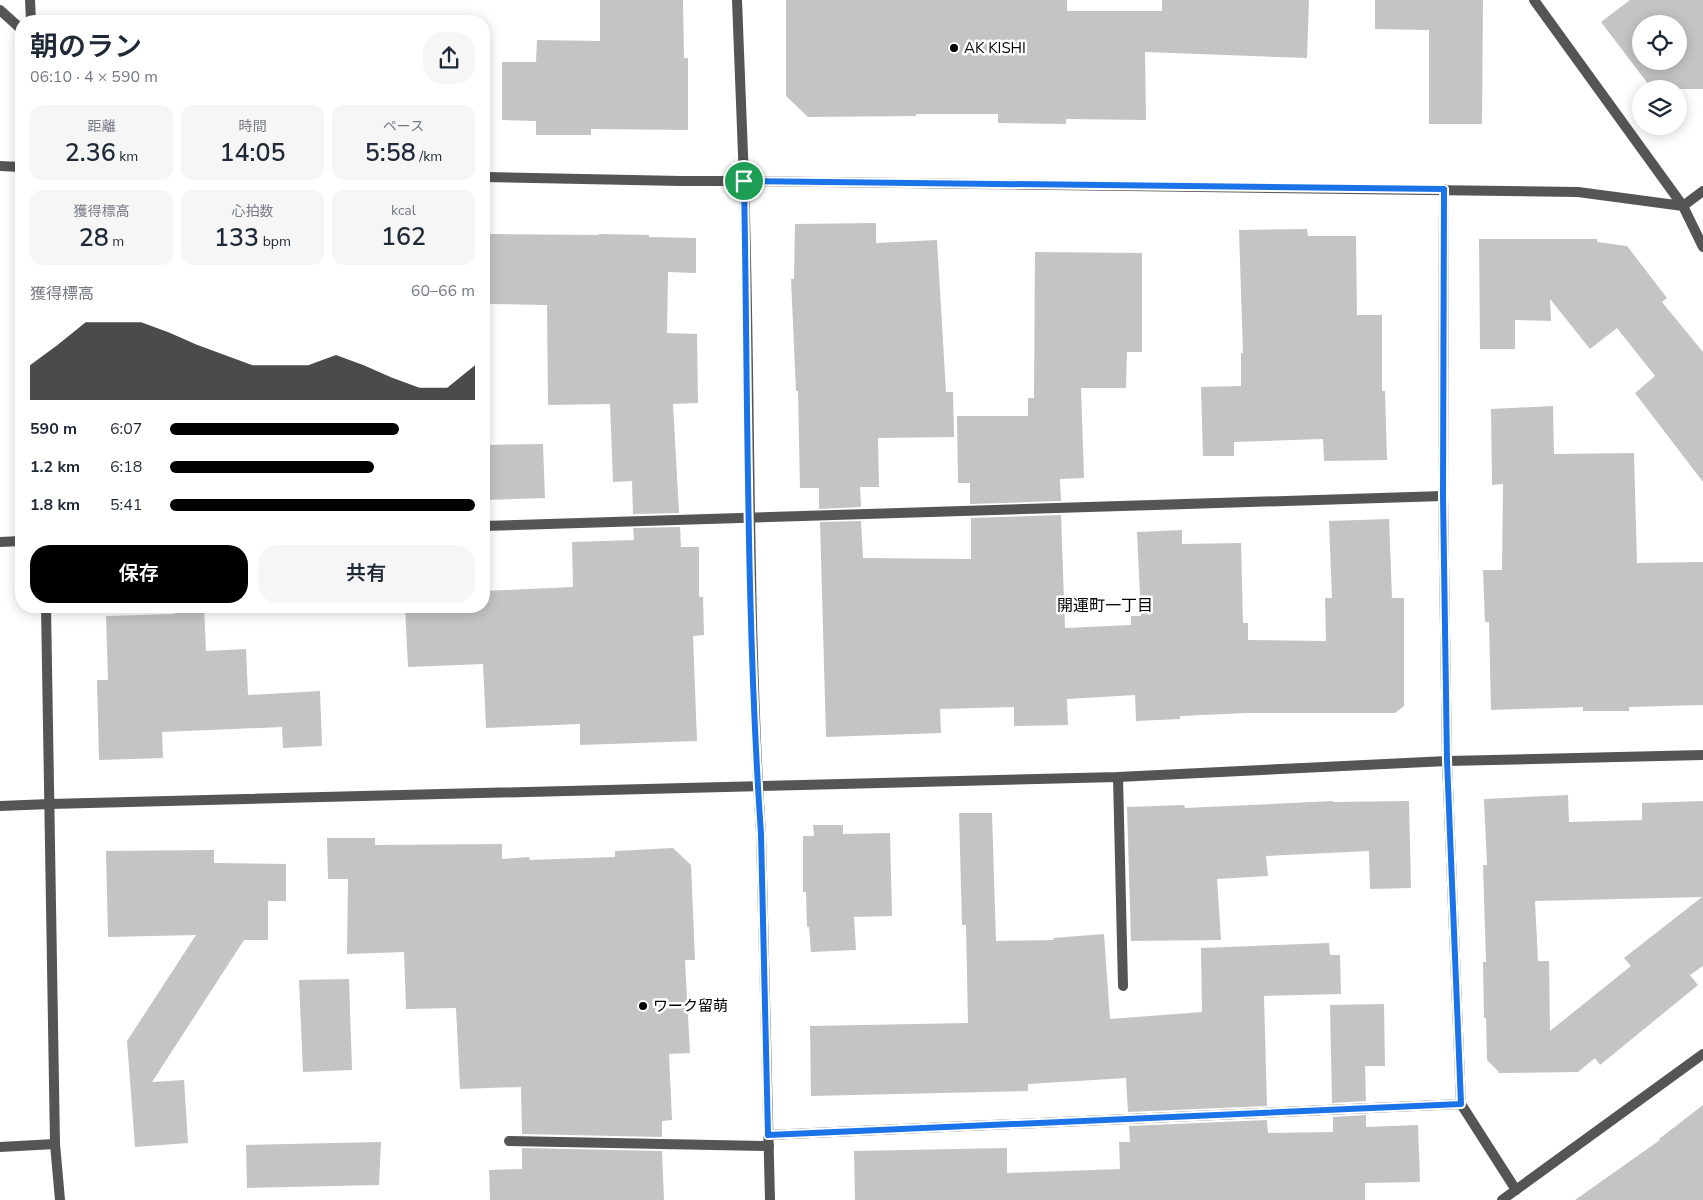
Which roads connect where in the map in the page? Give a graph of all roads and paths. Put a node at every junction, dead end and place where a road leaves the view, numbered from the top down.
1 (30, 0) edge
2 (737, 0) edge
3 (1534, 0) edge
4 (0, 10) edge
5 (30, 15) edge
6 (15, 24) edge
7 (0, 166) edge
8 (15, 167) edge
9 (490, 177) edge
10 (744, 181) junction
11 (1444, 189) junction
12 (1703, 192) edge
13 (1683, 206) junction
14 (1703, 247) edge
15 (1443, 496) junction
16 (749, 518) junction
17 (490, 526) edge
18 (15, 541) edge
19 (0, 542) edge
20 (46, 613) edge
21 (1703, 754) edge
22 (1447, 760) junction
23 (1118, 777) junction
24 (758, 786) junction
25 (50, 804) junction
26 (0, 806) edge
27 (1123, 986) dead end
28 (1703, 1054) edge
29 (1461, 1104) junction
30 (769, 1140) junction
31 (509, 1141) dead end
32 (55, 1144) junction
33 (0, 1147) edge
34 (1516, 1190) junction
35 (60, 1200) edge
36 (770, 1200) edge
37 (1502, 1200) edge

1 - 5 street
2 - 10 street
3 - 13 street
4 - 6 street
7 - 8 street
9 - 10 street
10 - 11 street
10 - 16 street
11 - 13 street
11 - 15 street
12 - 13 street
13 - 14 street
15 - 16 street
15 - 22 street
16 - 17 street
16 - 24 street
18 - 19 street
20 - 25 street
21 - 22 street
22 - 23 street
22 - 29 street
23 - 24 street
23 - 27 street
24 - 25 street
24 - 30 street
25 - 26 street
25 - 32 street
28 - 34 street
29 - 30 street
29 - 34 street
30 - 31 street
30 - 36 street
32 - 33 street
32 - 35 street
34 - 37 street

